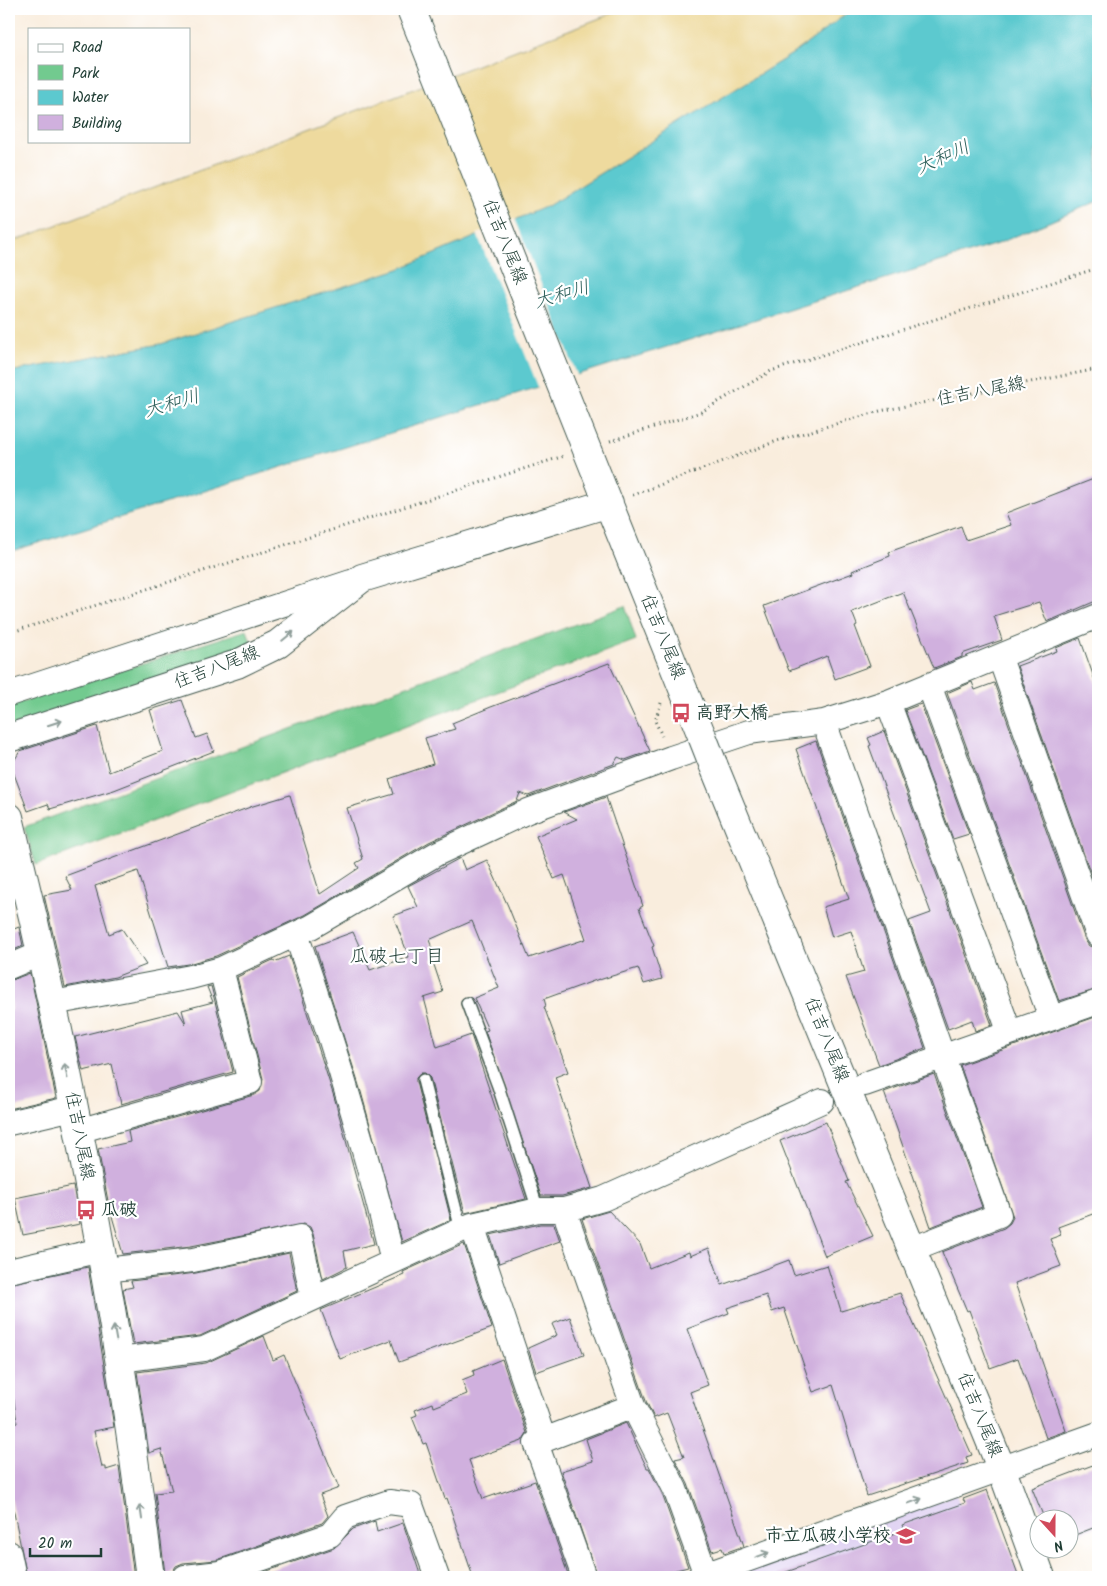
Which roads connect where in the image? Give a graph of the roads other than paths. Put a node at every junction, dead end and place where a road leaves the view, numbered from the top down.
1 (411, 9) edge
2 (606, 497) junction
3 (362, 578) junction
4 (1098, 616) edge
5 (1000, 658) junction
6 (930, 685) junction
7 (9, 694) edge
8 (888, 702) junction
9 (824, 722) junction
10 (9, 738) edge
11 (9, 817) edge
12 (296, 934) junction
13 (1098, 935) edge
14 (42, 953) junction
15 (9, 967) edge
16 (221, 968) junction
17 (1098, 1002) edge
18 (53, 1003) junction
19 (467, 1003) dead end
20 (1051, 1018) junction
21 (1010, 1033) junction
22 (944, 1056) junction
23 (423, 1080) dead end
24 (865, 1084) dead end
25 (822, 1101) dead end
26 (76, 1119) junction
27 (9, 1123) edge
28 (538, 1210) junction
29 (564, 1210) junction
30 (466, 1228) junction
31 (912, 1249) junction
32 (103, 1260) junction
33 (393, 1261) junction
34 (9, 1271) edge
35 (313, 1298) junction
36 (120, 1360) junction
37 (633, 1406) junction
38 (1098, 1434) edge
39 (544, 1440) junction
40 (1002, 1470) junction
41 (9, 1553) edge
42 (702, 1576) edge
43 (14, 1577) edge
44 (150, 1577) edge
45 (185, 1577) edge
46 (437, 1577) edge
47 (584, 1577) edge
48 (1042, 1577) edge

1 - 2 main road, 住吉八尾線, bridge
2 - 3 main road, 住吉八尾線
2 - 31 main road, 住吉八尾線, bridge
3 - 7 street
10 -> 3 main road, 住吉八尾線
4 - 5 street
5 - 6 street
5 - 13 street
6 - 8 street
6 - 20 street
8 - 9 street
8 - 21 street
9 - 12 street
9 - 22 street
11 - 14 main road, 住吉八尾線
12 - 16 street
12 - 33 street
14 - 15 street
14 - 18 main road, 住吉八尾線
16 - 18 street
16 - 26 street
17 - 20 street
26 -> 18 main road, 住吉八尾線
19 - 28 lane
20 - 21 street
21 - 22 street
22 - 24 street
22 - 31 street
23 - 30 lane
25 - 29 street
26 - 27 street
26 - 32 main road, 住吉八尾線
28 - 29 street
28 - 30 street
29 - 37 street
30 - 33 street
30 - 39 street
31 - 40 main road, 住吉八尾線
32 - 34 street
32 - 35 street
36 -> 32 main road, 住吉八尾線
33 - 35 street
35 - 36 street
44 -> 36 main road, 住吉八尾線
37 - 39 street
37 - 42 street
38 - 40 street
39 - 47 street
42 -> 40 street
40 - 48 main road, 住吉八尾線
41 - 43 street
45 - 46 street

